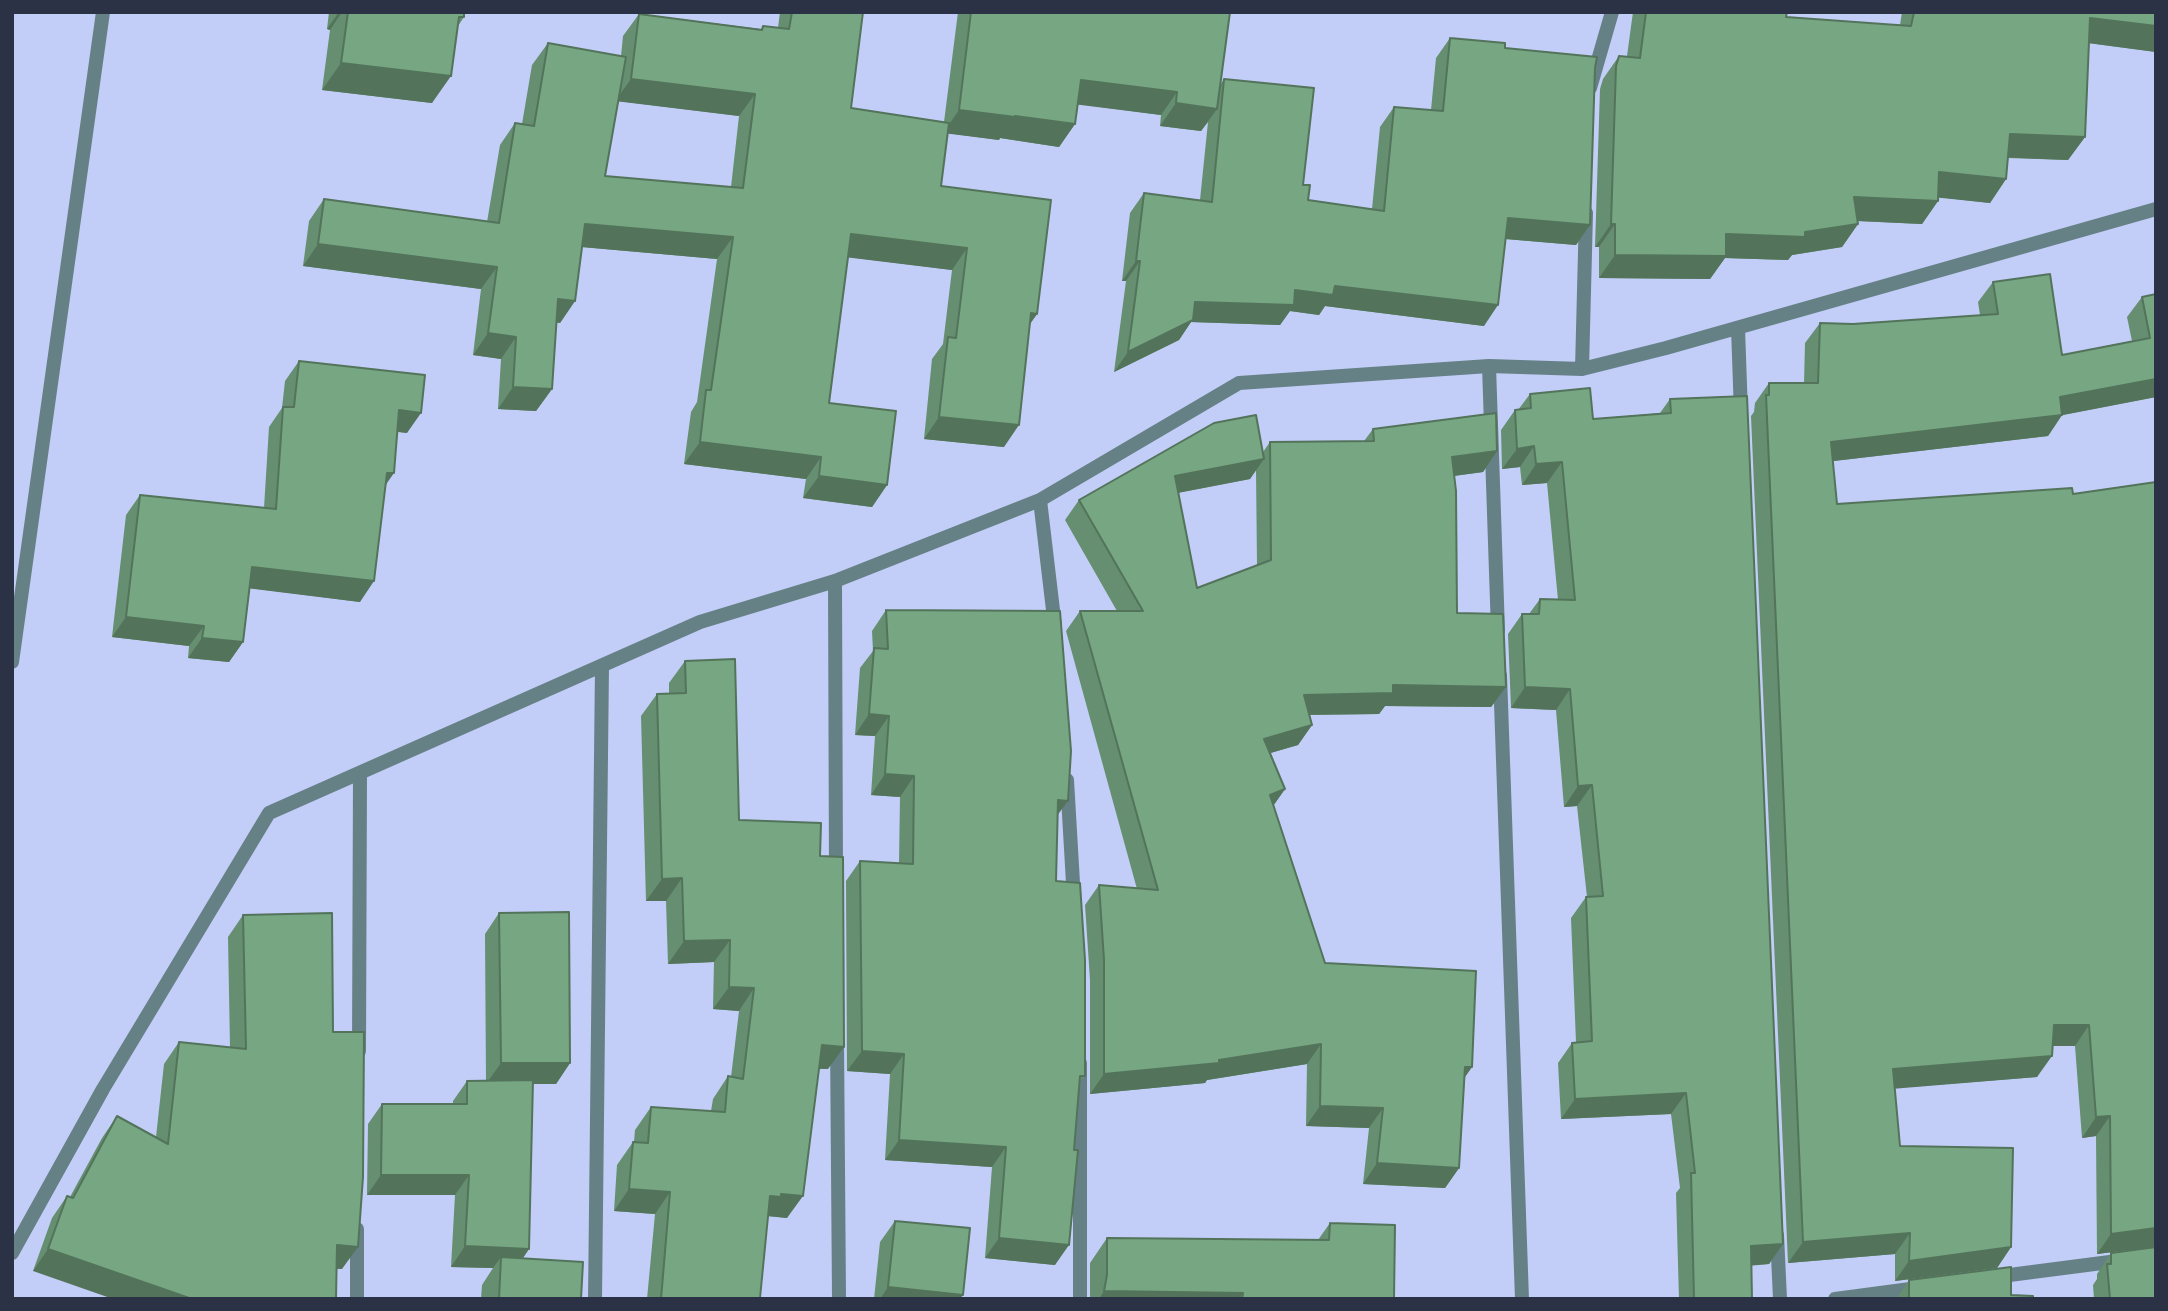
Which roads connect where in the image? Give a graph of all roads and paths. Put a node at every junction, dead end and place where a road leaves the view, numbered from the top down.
1 (103, 12) edge
2 (1612, 12) edge
3 (1589, 101) edge
4 (1587, 195) edge
5 (2156, 209) edge
6 (1738, 328) junction
7 (1489, 366) junction
8 (1581, 369) junction
9 (1742, 425) edge
10 (1040, 500) junction
11 (835, 581) junction
12 (1057, 646) edge
13 (12, 662) edge
14 (601, 666) junction
15 (1066, 771) edge
16 (360, 773) junction
17 (836, 885) edge
18 (1075, 911) edge
19 (837, 1023) edge
20 (1080, 1049) edge
21 (359, 1059) edge
22 (358, 1209) edge
23 (1776, 1216) edge
24 (12, 1253) edge
25 (2156, 1256) edge
26 (1982, 1279) edge
27 (1928, 1286) edge
28 (357, 1299) edge
29 (595, 1299) edge
30 (839, 1299) edge
31 (1080, 1299) edge
32 (1522, 1299) edge
33 (1780, 1299) edge
34 (1835, 1299) edge

1 - 13 street
2 - 3 street
4 - 8 street
5 - 6 street
6 - 8 street
6 - 9 street
7 - 8 street
7 - 10 street
7 - 32 street
10 - 11 street
10 - 12 street
11 - 14 street
11 - 17 street
14 - 16 street
14 - 29 street
15 - 18 street
16 - 21 street
16 - 24 street
19 - 30 street
20 - 31 street
22 - 28 street
23 - 33 street
25 - 26 street
27 - 34 street

